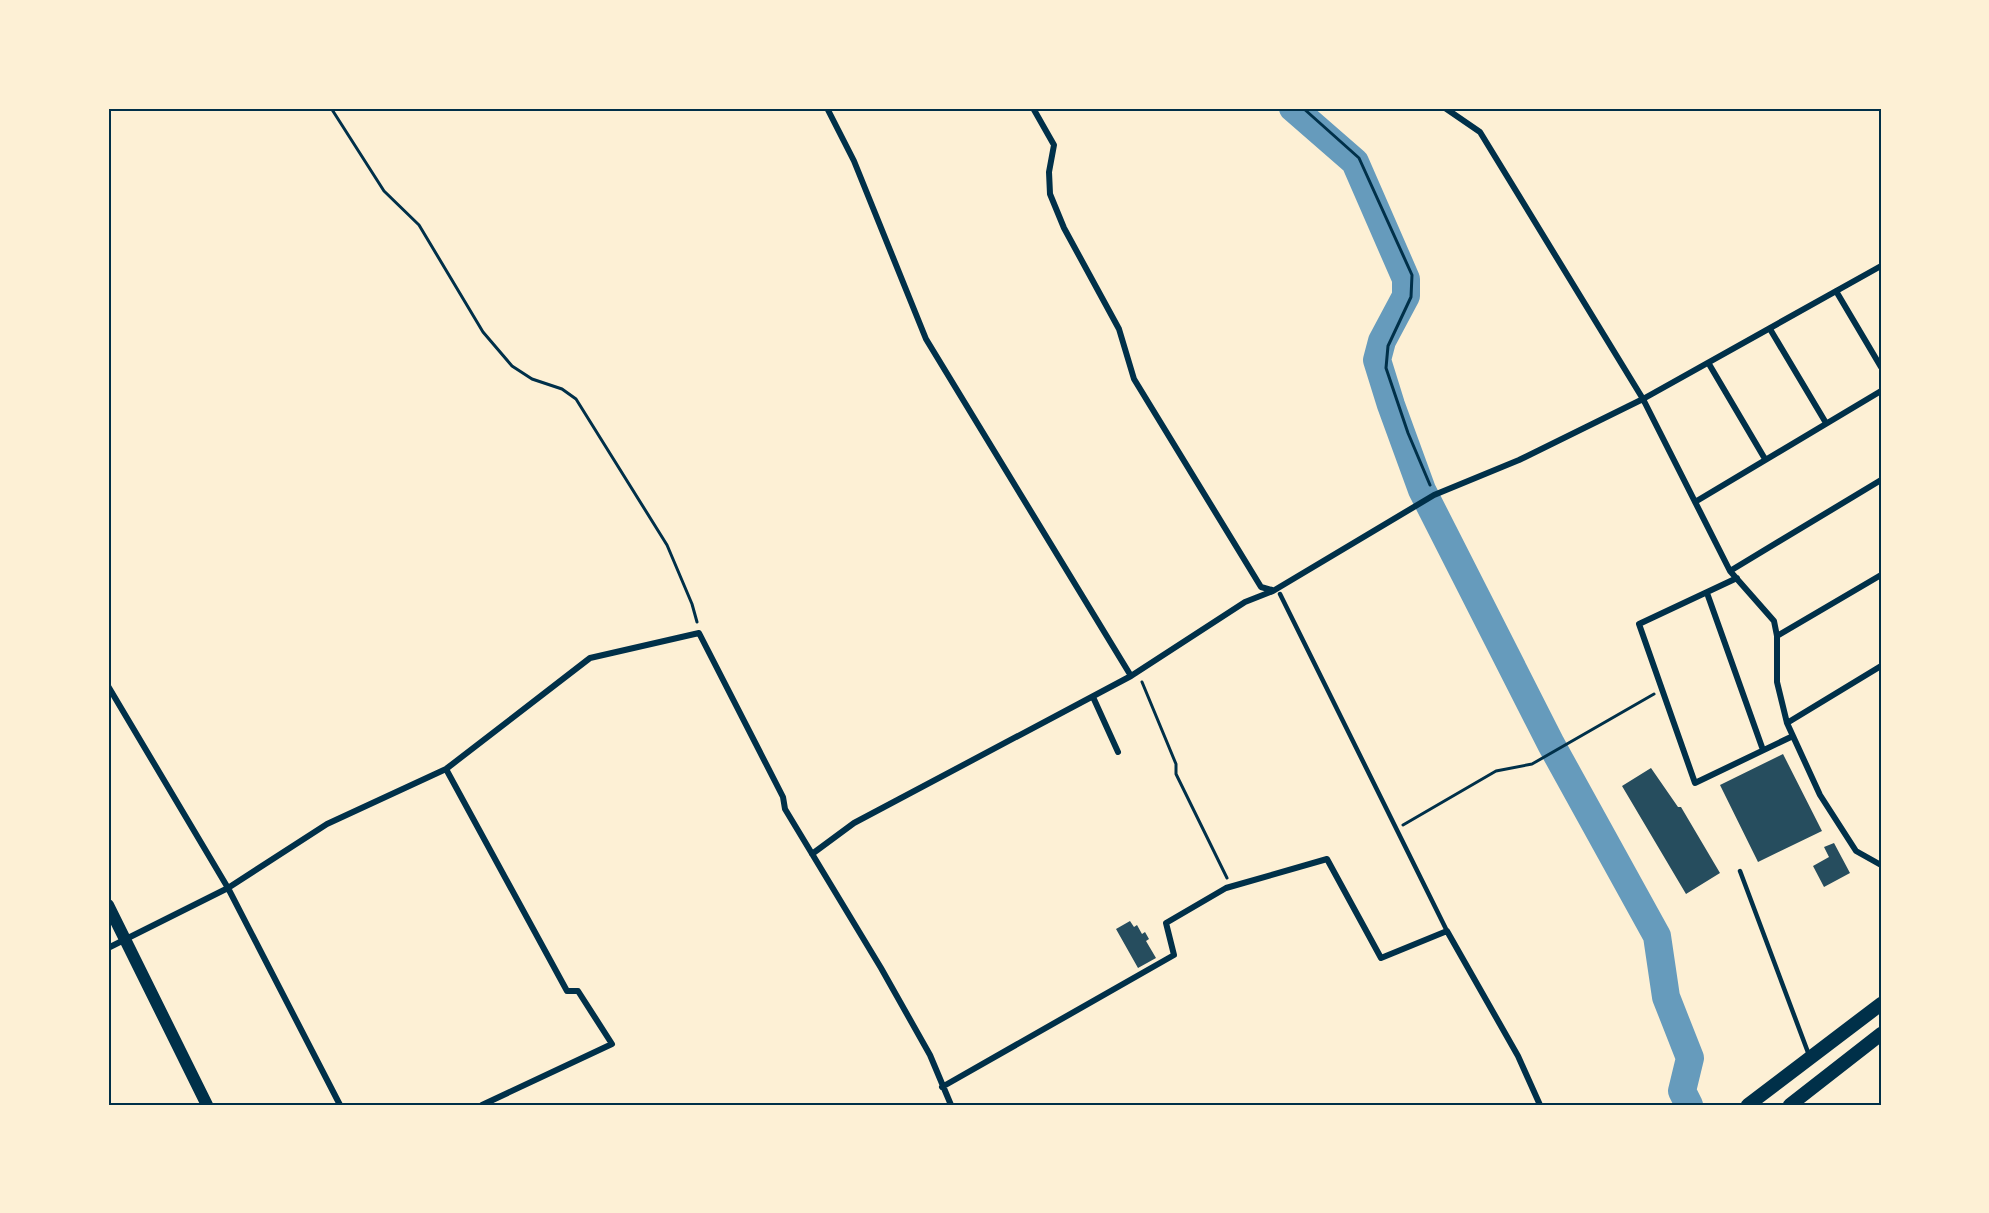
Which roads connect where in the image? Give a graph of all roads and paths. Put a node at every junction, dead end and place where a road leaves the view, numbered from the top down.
1 (331, 108) edge
2 (827, 108) edge
3 (1034, 108) edge
4 (1303, 108) edge
5 (1445, 108) edge
6 (1881, 266) edge
7 (1836, 291) junction
8 (1770, 329) junction
9 (1709, 364) junction
10 (1881, 367) edge
11 (1881, 391) edge
12 (1643, 399) junction
13 (1826, 423) junction
14 (1765, 459) junction
15 (1881, 480) edge
16 (1434, 496) junction
17 (1695, 502) junction
18 (1730, 571) junction
19 (1881, 575) edge
20 (1737, 578) junction
21 (1277, 591) junction
22 (1707, 592) junction
23 (699, 633) junction
24 (1777, 636) junction
25 (1881, 666) edge
26 (1138, 672) junction
27 (1131, 676) junction
28 (108, 686) edge
29 (1662, 689) junction
30 (1092, 697) junction
31 (1787, 723) junction
32 (1793, 736) junction
33 (1763, 750) junction
34 (1118, 752) dead end
35 (446, 770) junction
36 (1396, 829) junction
37 (812, 854) junction
38 (1881, 865) edge
39 (1740, 871) dead end
40 (1231, 886) junction
41 (228, 888) junction
42 (108, 905) edge
43 (1447, 931) junction
44 (125, 939) junction
45 (108, 948) edge
46 (1881, 1004) edge
47 (1881, 1034) edge
48 (1810, 1058) junction
49 (942, 1087) junction
50 (207, 1105) edge
51 (340, 1105) edge
52 (482, 1105) edge
53 (951, 1105) edge
54 (1540, 1105) edge
55 (1748, 1105) edge
56 (1790, 1105) edge

1 - 23 path
2 - 27 street
3 - 21 street
4 - 16 path
5 - 12 street
6 - 7 street
7 - 8 street
7 - 10 street
8 - 9 street
8 - 13 street
9 - 12 street
9 - 14 street
11 - 13 street
12 - 16 street
12 - 17 street
13 - 14 street
14 - 17 street
15 - 18 street
16 - 21 street
17 - 18 street
18 - 20 street
19 - 24 street
20 - 22 street
20 - 24 street
21 - 26 street
21 - 36 lane
22 - 29 street
22 - 33 street
23 - 35 street
23 - 37 street
24 - 31 street
25 - 31 street
26 - 27 street
26 - 40 path
27 - 30 street
28 - 41 street
29 - 33 street
29 - 36 path
30 - 34 street
30 - 37 street
31 - 32 street
32 - 33 street
32 - 38 street
35 - 41 street
35 - 52 street
36 - 43 lane
37 - 49 street
39 - 48 lane
40 - 43 street
40 - 49 street
41 - 44 street
41 - 51 street
42 - 44 main road
43 - 54 street
44 - 45 street
44 - 50 main road
46 - 48 highway
47 - 56 highway
48 - 55 highway
49 - 53 street

